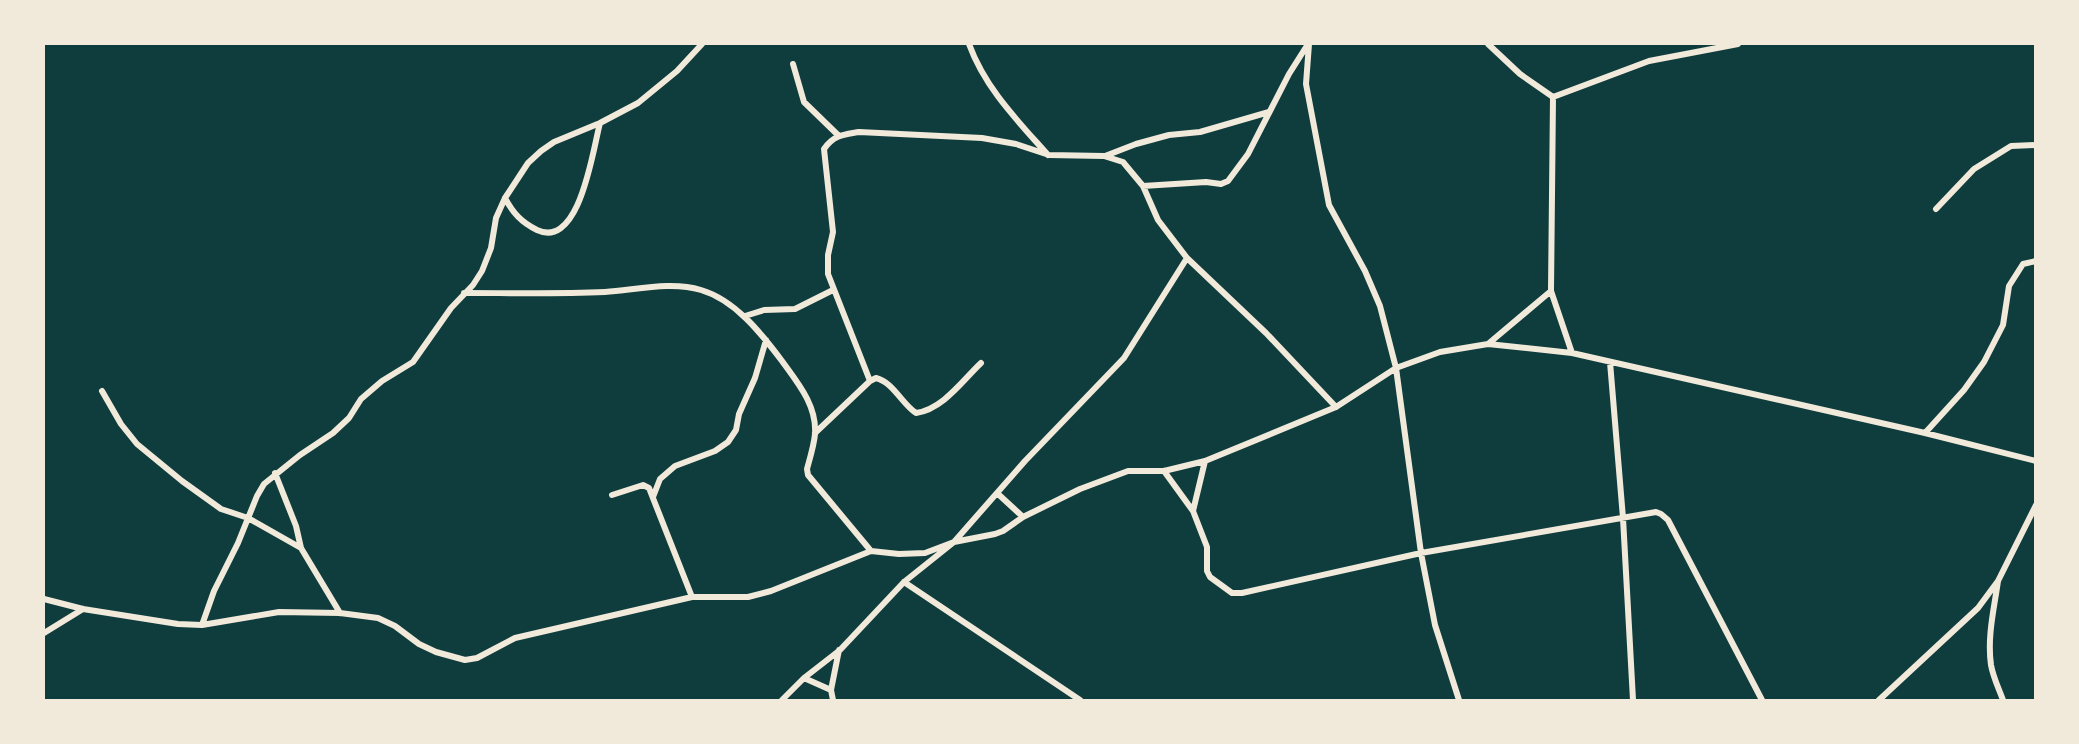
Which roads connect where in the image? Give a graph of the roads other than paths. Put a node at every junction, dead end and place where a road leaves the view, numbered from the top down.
1 (702, 44) edge
2 (969, 44) edge
3 (1308, 44) edge
4 (1488, 44) edge
5 (1738, 44) edge
6 (793, 64) dead end
7 (1553, 97) junction
8 (1269, 112) junction
9 (600, 123) junction
10 (839, 136) junction
11 (2036, 145) edge
12 (1048, 155) junction
13 (1104, 156) junction
14 (1143, 186) junction
15 (505, 198) junction
16 (1936, 209) dead end
17 (1187, 258) junction
18 (2036, 261) edge
19 (833, 290) junction
20 (1551, 291) junction
21 (464, 293) junction
22 (745, 316) junction
23 (766, 340) junction
24 (1488, 344) junction
25 (1572, 353) junction
26 (1610, 362) junction
27 (981, 363) dead end
28 (1396, 368) junction
29 (870, 381) junction
30 (102, 391) dead end
31 (1336, 406) junction
32 (815, 433) junction
33 (1925, 433) junction
34 (1205, 461) junction
35 (2036, 461) edge
36 (1164, 471) junction
37 (275, 473) junction
38 (997, 493) junction
39 (612, 495) dead end
40 (653, 497) junction
41 (2036, 505) edge
42 (1193, 511) junction
43 (1023, 517) junction
44 (248, 518) junction
45 (1623, 518) junction
46 (954, 542) junction
47 (301, 548) junction
48 (871, 551) junction
49 (1421, 554) junction
50 (1998, 581) junction
51 (904, 582) junction
52 (692, 597) junction
53 (44, 599) edge
54 (83, 609) junction
55 (340, 613) junction
56 (202, 625) junction
57 (44, 633) edge
58 (840, 650) junction
59 (804, 678) junction
60 (831, 690) junction
61 (782, 700) edge
62 (833, 700) edge
63 (1080, 700) edge
64 (1459, 700) edge
65 (1633, 700) edge
66 (1762, 700) edge
67 (1879, 700) edge
68 (2003, 700) edge

1 - 9 street
2 - 12 street
3 - 8 street
3 - 28 street
4 - 7 street
5 - 7 street
6 - 10 street
7 - 20 street
8 - 13 street
8 - 14 street
9 - 15 street
9 - 15 street
10 - 12 street
10 - 19 street
11 - 16 street
12 - 13 street
13 - 14 street
14 - 17 street
15 - 21 street
17 - 31 street
17 - 38 street
18 - 33 street
19 - 22 street
19 - 29 street
20 - 24 street
20 - 25 street
21 - 22 street
21 - 37 street
22 - 23 street
23 - 32 street
23 - 40 street
24 - 25 street
24 - 28 street
25 - 26 street
26 - 33 street
26 - 45 street
27 - 29 street
28 - 31 street
28 - 49 street
29 - 32 street
30 - 44 street
31 - 34 street
32 - 48 street
33 - 35 street
34 - 36 street
34 - 42 street
36 - 42 street
36 - 43 street
37 - 44 street
37 - 47 street
38 - 43 street
38 - 46 street
39 - 40 street
40 - 52 street
41 - 50 street
42 - 49 street
43 - 46 street
44 - 47 street
44 - 56 street
45 - 49 street
45 - 65 street
45 - 66 street
46 - 48 street
46 - 51 street
47 - 55 street
48 - 52 street
49 - 64 street
50 - 67 street
50 - 68 street
51 - 58 street
51 - 63 street
52 - 55 street
53 - 54 street
54 - 56 street
54 - 57 street
55 - 56 street
58 - 59 street
58 - 60 street
59 - 60 street
59 - 61 street
60 - 62 street

